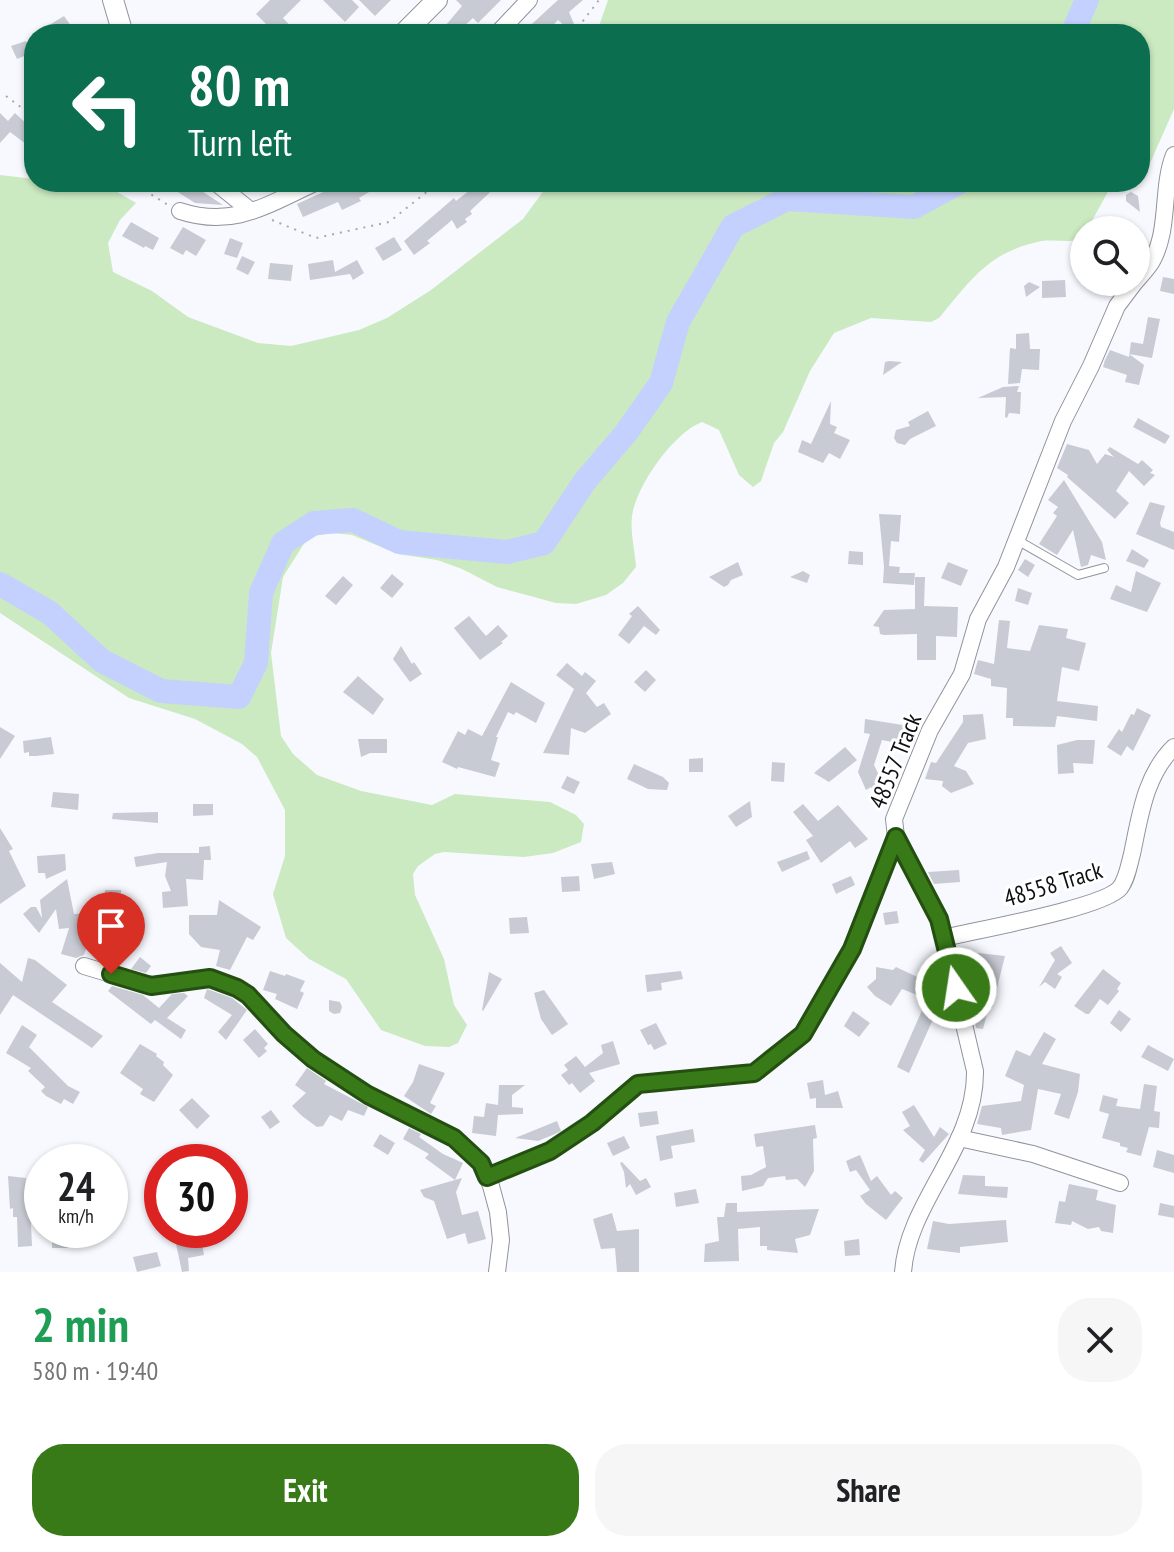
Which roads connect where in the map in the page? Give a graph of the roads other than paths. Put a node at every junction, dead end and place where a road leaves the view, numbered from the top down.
1 (113, 0) edge
2 (437, 0) edge
3 (529, 0) edge
4 (120, 24) edge
5 (413, 24) edge
6 (506, 24) edge
7 (1174, 155) edge
8 (227, 192) edge
9 (294, 192) edge
10 (180, 211) road end
11 (251, 211) junction
12 (1150, 262) edge
13 (1125, 296) edge
14 (1017, 540) junction
15 (1104, 568) dead end
16 (1174, 747) edge
17 (896, 837) junction
18 (944, 938) junction
19 (84, 966) dead end
20 (959, 1138) junction
21 (487, 1177) junction
22 (1120, 1183) dead end
23 (497, 1272) edge
24 (903, 1272) edge

1 - 4 street
2 - 5 street
3 - 6 street
7 - 12 street, 48557 Track
8 - 11 street
9 - 11 street
10 - 11 street
13 - 14 street, 48557 Track
14 - 15 lane
14 - 17 street, 48557 Track
16 - 18 street, 48558 Track
17 - 18 street, 48557 Track
17 - 21 street
18 - 20 street, 48557 Track
19 - 21 street
20 - 22 street
20 - 24 street, 48557 Track
21 - 23 street

